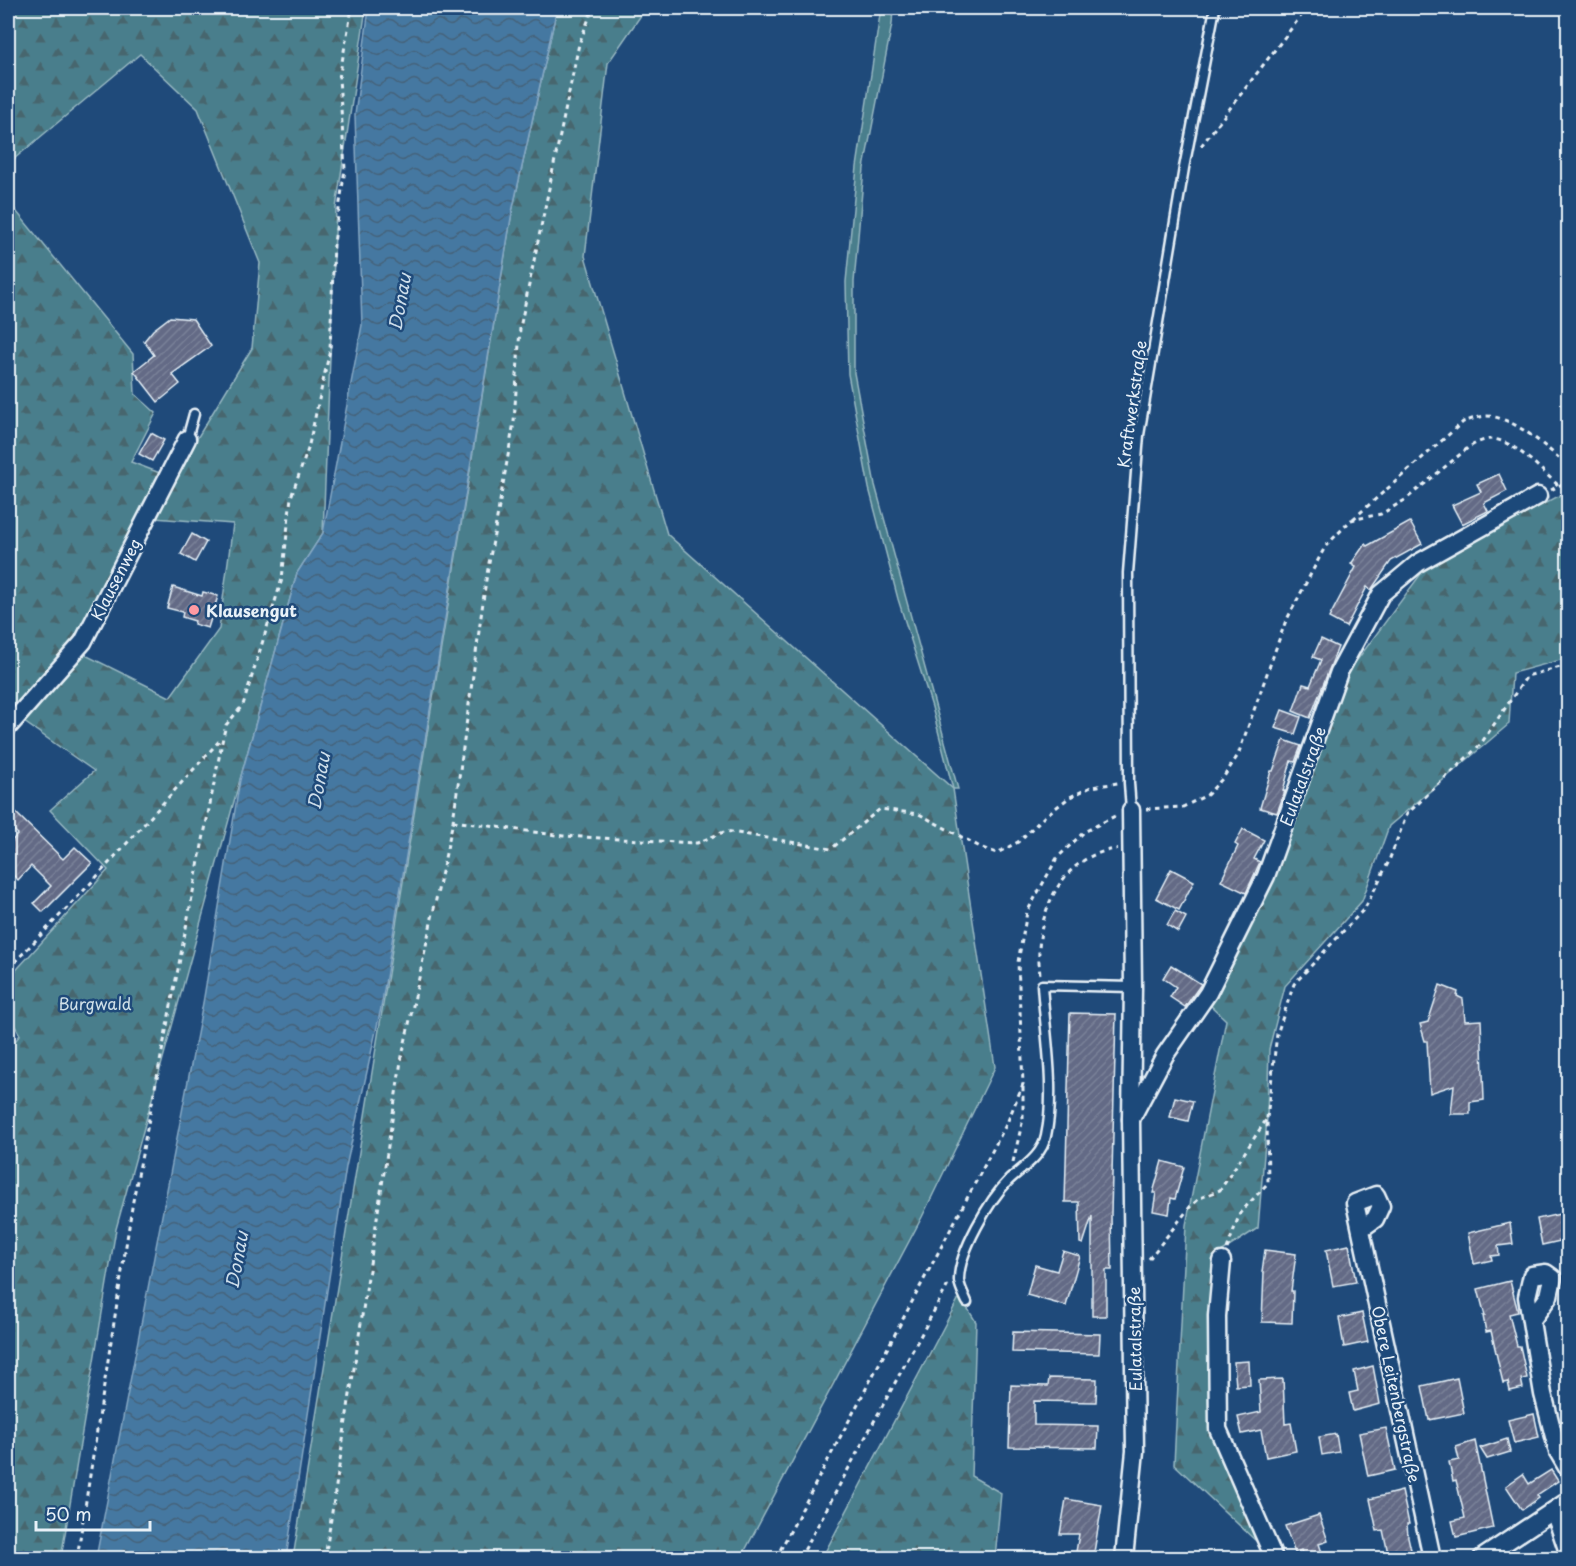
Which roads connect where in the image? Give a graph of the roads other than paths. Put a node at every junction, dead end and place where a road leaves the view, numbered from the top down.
1 (1215, 8) edge
2 (194, 414) dead end
3 (187, 439) joint
4 (1538, 496) dead end
5 (8, 727) edge
6 (1131, 810) joint
7 (1133, 987) junction
8 (1131, 1119) junction
9 (1361, 1229) dead end
10 (1222, 1261) road end
11 (967, 1302) dead end
12 (1531, 1321) dead end
13 (1569, 1469) edge
14 (1562, 1506) edge
15 (1569, 1552) edge
16 (1124, 1558) edge
17 (1274, 1558) edge
18 (1432, 1558) edge
19 (1482, 1558) edge

1 - 6 lane, Kraftwerkstraße
2 - 3 lane, Klausenweg
3 - 5 street, Klausenweg
4 - 8 street, Eulatalstraße
6 - 7 street, Eulatalstraße
7 - 8 street, Eulatalstraße
7 - 11 lane
8 - 16 street, Eulatalstraße
9 - 18 street, Obere Leitenbergstraße
10 - 17 street
12 - 13 street
14 - 15 street
14 - 19 street

